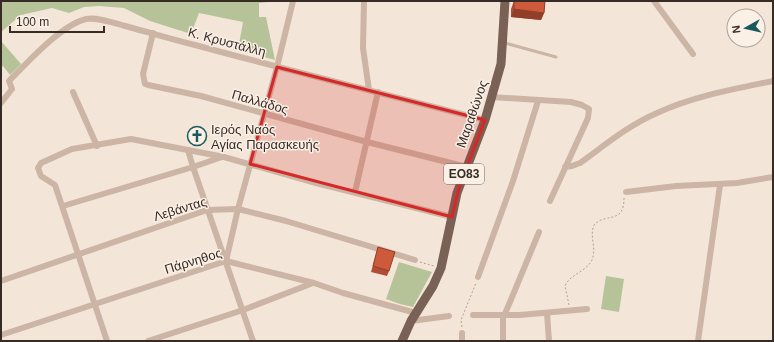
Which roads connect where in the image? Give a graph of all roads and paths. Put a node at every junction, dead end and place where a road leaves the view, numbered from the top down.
1 (293, 1) edge
2 (364, 1) edge
3 (506, 1) edge
4 (654, 1) edge
5 (153, 33) junction
6 (503, 43) junction
7 (693, 54) dead end
8 (556, 57) dead end
9 (277, 67) junction
10 (773, 81) edge
11 (369, 90) junction
12 (74, 92) dead end
13 (378, 92) junction
14 (491, 97) junction
15 (538, 101) junction
16 (1, 103) edge
17 (264, 115) junction
18 (485, 120) junction
19 (366, 142) junction
20 (97, 146) junction
21 (188, 150) junction
22 (224, 157) junction
23 (250, 164) junction
24 (193, 166) junction
25 (467, 167) junction
26 (565, 167) junction
27 (773, 177) edge
28 (720, 185) junction
29 (355, 192) junction
30 (626, 192) joint
31 (550, 201) dead end
32 (62, 206) junction
33 (238, 209) junction
34 (207, 210) junction
35 (452, 217) junction
36 (539, 232) dead end
37 (79, 256) junction
38 (415, 260) joint
39 (226, 261) junction
40 (441, 268) junction
41 (478, 277) joint
42 (1, 281) edge
43 (314, 283) junction
44 (96, 304) junction
45 (587, 309) dead end
46 (243, 310) junction
47 (570, 311) junction
48 (547, 313) junction
49 (473, 315) dead end
50 (503, 315) junction
51 (449, 316) dead end
52 (414, 317) junction
53 (462, 333) joint
54 (1, 335) edge
55 (107, 341) edge
56 (148, 341) edge
57 (253, 341) edge
58 (402, 341) edge
59 (462, 341) edge
60 (503, 341) edge
61 (549, 341) edge
62 (698, 341) edge

1 - 9 street
2 - 11 street
3 - 6 main road, Μαραθώνος / ΕΟ83
4 - 7 street
5 - 9 street, Κ. Κρυστάλλη
5 - 16 street, Κ. Κρυστάλλη
5 - 17 street, Παλλάδος
6 - 8 lane
6 - 14 main road, Μαραθώνος / ΕΟ83
9 - 11 street, Κ. Κρυστάλλη
9 - 17 street
10 - 26 street
11 - 13 street, Κ. Κρυστάλλη
12 - 20 street
13 - 18 street, Κ. Κρυστάλλη
13 - 19 street
14 - 15 street
14 - 18 main road, Μαραθώνος / ΕΟ83
15 - 26 street
15 - 41 street
17 - 19 street, Παλλάδος
17 - 23 street
18 - 25 main road, Μαραθώνος / ΕΟ83
19 - 25 street, Παλλάδος
19 - 29 street
20 - 21 street
20 - 32 street
21 - 22 street
21 - 24 street
22 - 23 street
22 - 24 street
23 - 29 street
23 - 33 street
24 - 32 street
24 - 34 street
25 - 35 main road, Μαραθώνος / ΕΟ83
26 - 31 street
27 - 28 street
28 - 30 street
28 - 62 street
29 - 35 street
30 - 47 path
32 - 37 street
33 - 34 street, Λεβάντας
33 - 38 street, Λεβάντας
33 - 39 street
34 - 37 street, Λεβάντας
34 - 39 street
35 - 40 main road, Μαραθώνος / ΕΟ83
36 - 50 street
37 - 42 street, Λεβάντας
37 - 44 street
38 - 40 path
39 - 43 street, Πάρνηθος
39 - 44 street, Πάρνηθος
39 - 46 street
40 - 52 main road, Μαραθώνος / ΕΟ83
41 - 53 path
43 - 46 street
43 - 52 street, Πάρνηθος
44 - 54 street, Πάρνηθος
44 - 55 street
45 - 47 street
46 - 56 street
46 - 57 street
47 - 48 street
48 - 50 street
48 - 61 street
49 - 50 street
50 - 60 street
51 - 52 street
52 - 58 main road, Μαραθώνος / ΕΟ83
53 - 59 street

